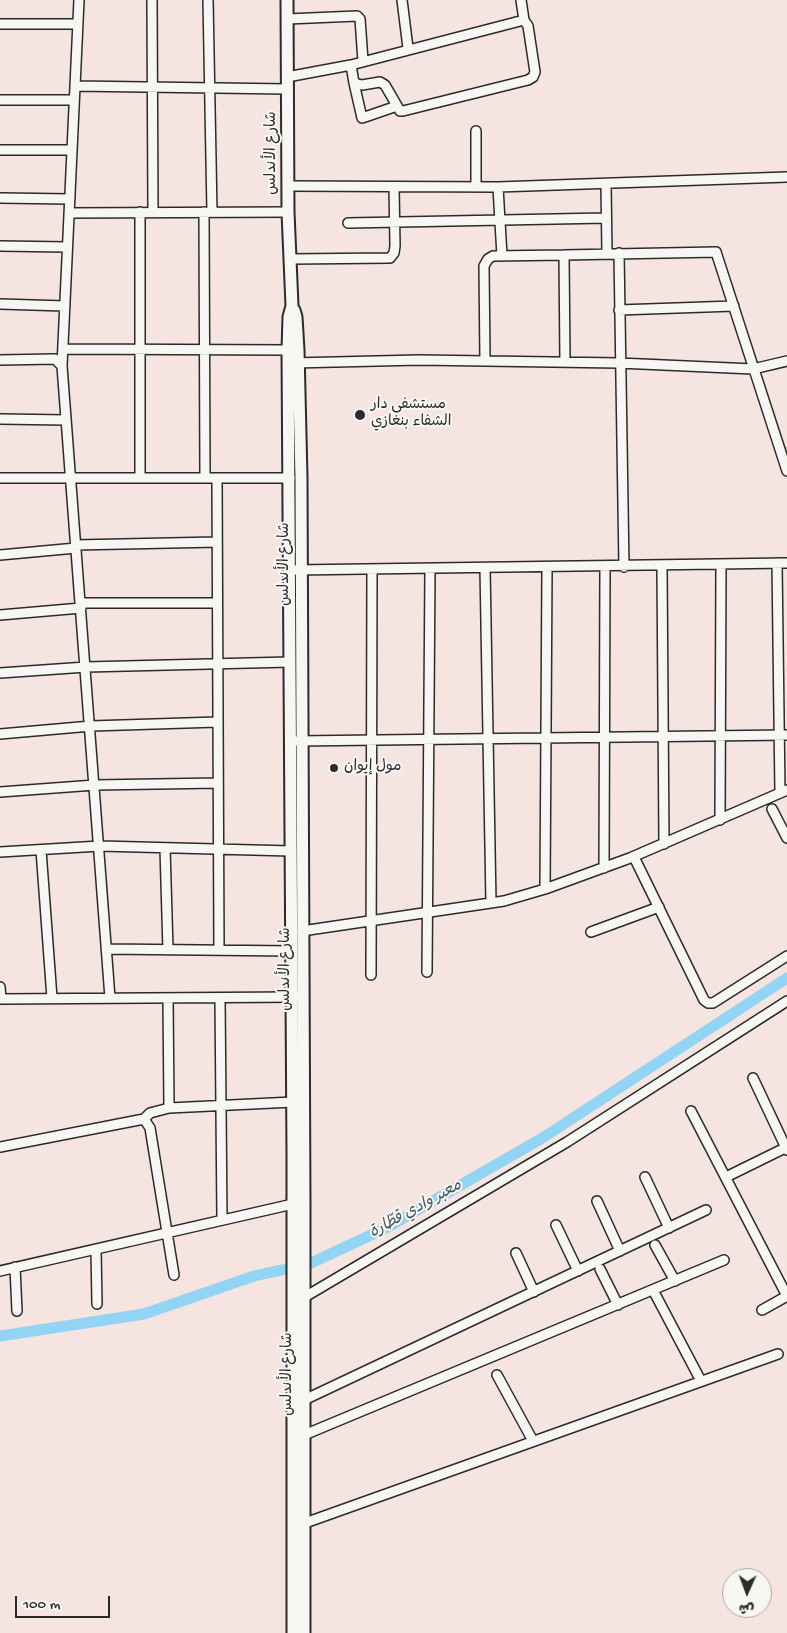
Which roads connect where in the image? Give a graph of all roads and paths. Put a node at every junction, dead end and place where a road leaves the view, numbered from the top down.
1 (79, 0) edge
2 (152, 0) edge
3 (208, 0) edge
4 (287, 0) edge
5 (402, 0) edge
6 (521, 0) edge
7 (287, 19) junction
8 (524, 20) junction
9 (0, 24) edge
10 (78, 24) junction
11 (408, 48) junction
12 (363, 61) junction
13 (351, 65) junction
14 (287, 83) junction
15 (354, 83) junction
16 (75, 86) junction
17 (153, 87) junction
18 (210, 88) junction
19 (0, 100) edge
20 (74, 100) junction
21 (397, 106) junction
22 (476, 131) dead end
23 (0, 150) edge
24 (72, 150) junction
25 (787, 177) edge
26 (606, 184) junction
27 (288, 186) junction
28 (394, 187) junction
29 (476, 188) junction
30 (498, 188) junction
31 (0, 198) edge
32 (70, 199) junction
33 (140, 212) junction
34 (153, 212) junction
35 (208, 212) junction
36 (288, 212) junction
37 (69, 213) junction
38 (606, 218) junction
39 (500, 220) junction
40 (395, 222) junction
41 (348, 223) dead end
42 (0, 246) edge
43 (67, 247) junction
44 (607, 253) junction
45 (619, 253) junction
46 (564, 255) junction
47 (502, 256) junction
48 (291, 259) junction
49 (0, 304) edge
50 (65, 306) junction
51 (292, 306) junction
52 (734, 306) junction
53 (619, 310) junction
54 (62, 349) junction
55 (140, 349) junction
56 (204, 350) junction
57 (288, 350) junction
58 (0, 360) edge
59 (787, 360) edge
60 (485, 361) junction
61 (565, 362) junction
62 (293, 363) junction
63 (619, 363) junction
64 (62, 366) junction
65 (753, 369) junction
66 (0, 418) edge
67 (66, 420) junction
68 (787, 471) edge
69 (0, 478) edge
70 (70, 478) junction
71 (140, 478) junction
72 (204, 478) junction
73 (217, 478) junction
74 (290, 478) junction
75 (217, 542) junction
76 (76, 547) junction
77 (0, 555) edge
78 (777, 563) junction
79 (787, 563) edge
80 (721, 565) junction
81 (662, 566) junction
82 (605, 567) junction
83 (624, 567) junction
84 (485, 568) junction
85 (547, 568) junction
86 (430, 569) junction
87 (296, 570) junction
88 (372, 570) junction
89 (218, 603) junction
90 (80, 605) junction
91 (0, 615) edge
92 (290, 662) junction
93 (218, 664) junction
94 (86, 668) junction
95 (0, 673) edge
96 (217, 722) junction
97 (90, 726) junction
98 (0, 734) edge
99 (783, 736) edge
100 (722, 737) junction
101 (663, 738) junction
102 (545, 739) junction
103 (604, 739) junction
104 (429, 740) junction
105 (489, 740) junction
106 (296, 741) junction
107 (373, 741) junction
108 (218, 783) junction
109 (95, 785) junction
110 (0, 792) edge
111 (784, 792) edge
112 (772, 810) dead end
113 (720, 820) junction
114 (787, 838) edge
115 (664, 844) junction
116 (100, 846) junction
117 (165, 848) junction
118 (41, 850) junction
119 (220, 850) junction
120 (291, 851) junction
121 (0, 852) edge
122 (634, 857) junction
123 (604, 868) junction
124 (545, 889) junction
125 (491, 903) junction
126 (659, 907) junction
127 (429, 912) junction
128 (372, 922) junction
129 (302, 931) junction
130 (591, 932) dead end
131 (107, 949) junction
132 (168, 950) junction
133 (219, 950) junction
134 (292, 951) junction
135 (787, 956) edge
136 (428, 972) dead end
137 (370, 975) dead end
138 (0, 987) edge
139 (297, 997) junction
140 (52, 998) junction
141 (110, 998) junction
142 (168, 998) junction
143 (220, 998) junction
144 (0, 999) edge
145 (787, 1001) edge
146 (753, 1078) dead end
147 (293, 1102) junction
148 (221, 1106) junction
149 (169, 1108) junction
150 (691, 1111) dead end
151 (144, 1119) junction
152 (0, 1148) edge
153 (787, 1148) edge
154 (645, 1177) dead end
155 (726, 1178) junction
156 (598, 1201) dead end
157 (293, 1204) junction
158 (706, 1210) dead end
159 (222, 1220) junction
160 (556, 1225) dead end
161 (668, 1228) junction
162 (166, 1233) junction
163 (655, 1245) dead end
164 (96, 1249) junction
165 (620, 1251) junction
166 (516, 1253) dead end
167 (298, 1258) junction
168 (724, 1260) dead end
169 (15, 1267) junction
170 (600, 1269) dead end
171 (0, 1271) edge
172 (578, 1271) junction
173 (174, 1275) dead end
174 (298, 1280) junction
175 (675, 1281) junction
176 (653, 1290) junction
177 (534, 1292) junction
178 (787, 1296) edge
179 (303, 1298) junction
180 (97, 1304) dead end
181 (618, 1305) junction
182 (762, 1310) dead end
183 (17, 1311) dead end
184 (778, 1354) dead end
185 (497, 1375) dead end
186 (701, 1381) junction
187 (304, 1400) junction
188 (304, 1435) junction
189 (533, 1441) junction
190 (305, 1523) junction
191 (293, 1633) edge
192 (304, 1633) edge

1 - 10 street
2 - 17 street
3 - 18 street
4 - 7 main road, شارع الأندلس
5 - 11 street
6 - 8 street
7 - 12 street
7 - 14 main road, شارع الأندلس
8 - 11 street
8 - 21 street
9 - 10 street
10 - 16 street
11 - 12 street
12 - 13 street
13 - 14 street
13 - 15 street
14 - 18 street
14 - 27 main road, شارع الأندلس
15 - 21 street
15 - 21 street
16 - 17 street
16 - 20 street
17 - 18 street
17 - 34 street
18 - 35 street
19 - 20 street
20 - 24 street
22 - 29 street
23 - 24 street
24 - 32 street
25 - 26 street
26 - 30 street
26 - 38 street
27 - 28 street
27 - 36 main road, شارع الأندلس
28 - 29 street
28 - 40 street
29 - 30 street
30 - 39 street
31 - 32 street
32 - 37 street
33 - 34 street
33 - 37 street
33 - 55 street
34 - 35 street
35 - 36 street
35 - 56 street
36 - 48 main road, شارع الأندلس
37 - 43 street
38 - 39 street
38 - 44 street
39 - 40 street
39 - 47 street
40 - 41 street
40 - 48 street
42 - 43 street
43 - 50 street
44 - 45 street
44 - 46 street
45 - 52 street
45 - 53 street
46 - 47 street
46 - 61 street
47 - 60 street
48 - 51 main road, شارع الأندلس
49 - 50 street
50 - 54 street
51 - 57 main road, شارع الأندلس
51 - 62 main road, شارع الأندلس
52 - 53 street
52 - 65 street
53 - 63 street
54 - 55 street
54 - 64 street
55 - 56 street
55 - 71 street
56 - 57 street
56 - 72 street
57 - 62 main road, شارع الأندلس
58 - 64 street
59 - 65 street
60 - 61 street
60 - 62 street
61 - 63 street
62 - 74 main road, شارع الأندلس
62 - 87 main road, شارع الأندلس
63 - 65 street
63 - 83 street
64 - 67 street
65 - 68 street
66 - 67 street
67 - 70 street
69 - 70 street
70 - 71 street
70 - 76 street
71 - 72 street
72 - 73 street
73 - 74 street
73 - 75 street
74 - 87 main road, شارع الأندلس
75 - 76 street
75 - 89 street
76 - 77 street
76 - 90 street
78 - 79 street
78 - 80 street
78 - 99 street
80 - 81 street
80 - 100 street
81 - 83 street
81 - 101 street
82 - 83 street
82 - 85 street
82 - 103 street
84 - 85 street
84 - 86 street
84 - 105 street
85 - 102 street
86 - 88 street
86 - 104 street
87 - 88 street
87 - 92 main road, شارع الأندلس
87 - 106 main road, شارع الأندلس
88 - 107 street
89 - 90 street
89 - 93 street
90 - 91 street
90 - 94 street
92 - 93 street
92 - 106 main road, شارع الأندلس
93 - 94 street
93 - 96 street
94 - 95 street
94 - 97 street
96 - 97 street
96 - 108 street
97 - 98 street
97 - 109 street
99 - 100 street
99 - 111 street
100 - 101 street
100 - 113 street
101 - 103 street
101 - 115 street
102 - 103 street
102 - 105 street
102 - 124 street
103 - 123 street
104 - 105 street
104 - 107 street
104 - 127 street
105 - 125 street
106 - 107 street
106 - 120 main road, شارع الأندلس
106 - 129 main road, شارع الأندلس
107 - 128 street
108 - 109 street
108 - 119 street
109 - 110 street
109 - 116 street
111 - 113 street
112 - 114 street
113 - 115 street
115 - 122 street
116 - 117 street
116 - 118 street
116 - 131 street
117 - 119 street
117 - 132 street
118 - 121 street
118 - 140 street
119 - 120 street
119 - 133 street
120 - 134 main road, شارع الأندلس
122 - 123 street
122 - 126 street
123 - 124 street
124 - 125 street
125 - 127 street
126 - 130 street
126 - 135 street
127 - 128 street
127 - 136 street
128 - 129 street
128 - 137 street
129 - 139 main road, شارع الأندلس
131 - 132 street
131 - 141 street
132 - 133 street
133 - 134 street
134 - 139 main road, شارع الأندلس
138 - 144 street
139 - 143 street
139 - 147 main road, شارع الأندلس
139 - 167 main road, شارع الأندلس
140 - 141 street
140 - 144 street
141 - 142 street
142 - 143 street
142 - 149 street
143 - 148 street
145 - 179 street
146 - 153 street
147 - 148 street
147 - 157 main road, شارع الأندلس
148 - 149 street
148 - 159 street
149 - 151 street
150 - 155 street
151 - 152 street
151 - 162 street
153 - 155 street
154 - 161 street
155 - 178 street
156 - 165 street
157 - 159 street
157 - 167 main road, شارع الأندلس
158 - 161 street
159 - 162 street
160 - 172 street
161 - 165 street
162 - 164 street
162 - 173 street
163 - 175 street
164 - 169 street
164 - 180 street
165 - 172 street
166 - 177 street
167 - 174 main road, شارع الأندلس
168 - 175 street
169 - 171 street
169 - 183 street
170 - 181 street
172 - 177 street
174 - 179 main road, شارع الأندلس
174 - 191 main road, شارع الأندلس
175 - 176 street
176 - 181 street
176 - 186 street
177 - 187 street
178 - 182 street
179 - 187 main road, شارع الأندلس
181 - 188 street
184 - 186 street
185 - 189 street
186 - 189 street
187 - 188 main road, شارع الأندلس
188 - 190 main road, شارع الأندلس
189 - 190 street
190 - 192 main road, شارع الأندلس

